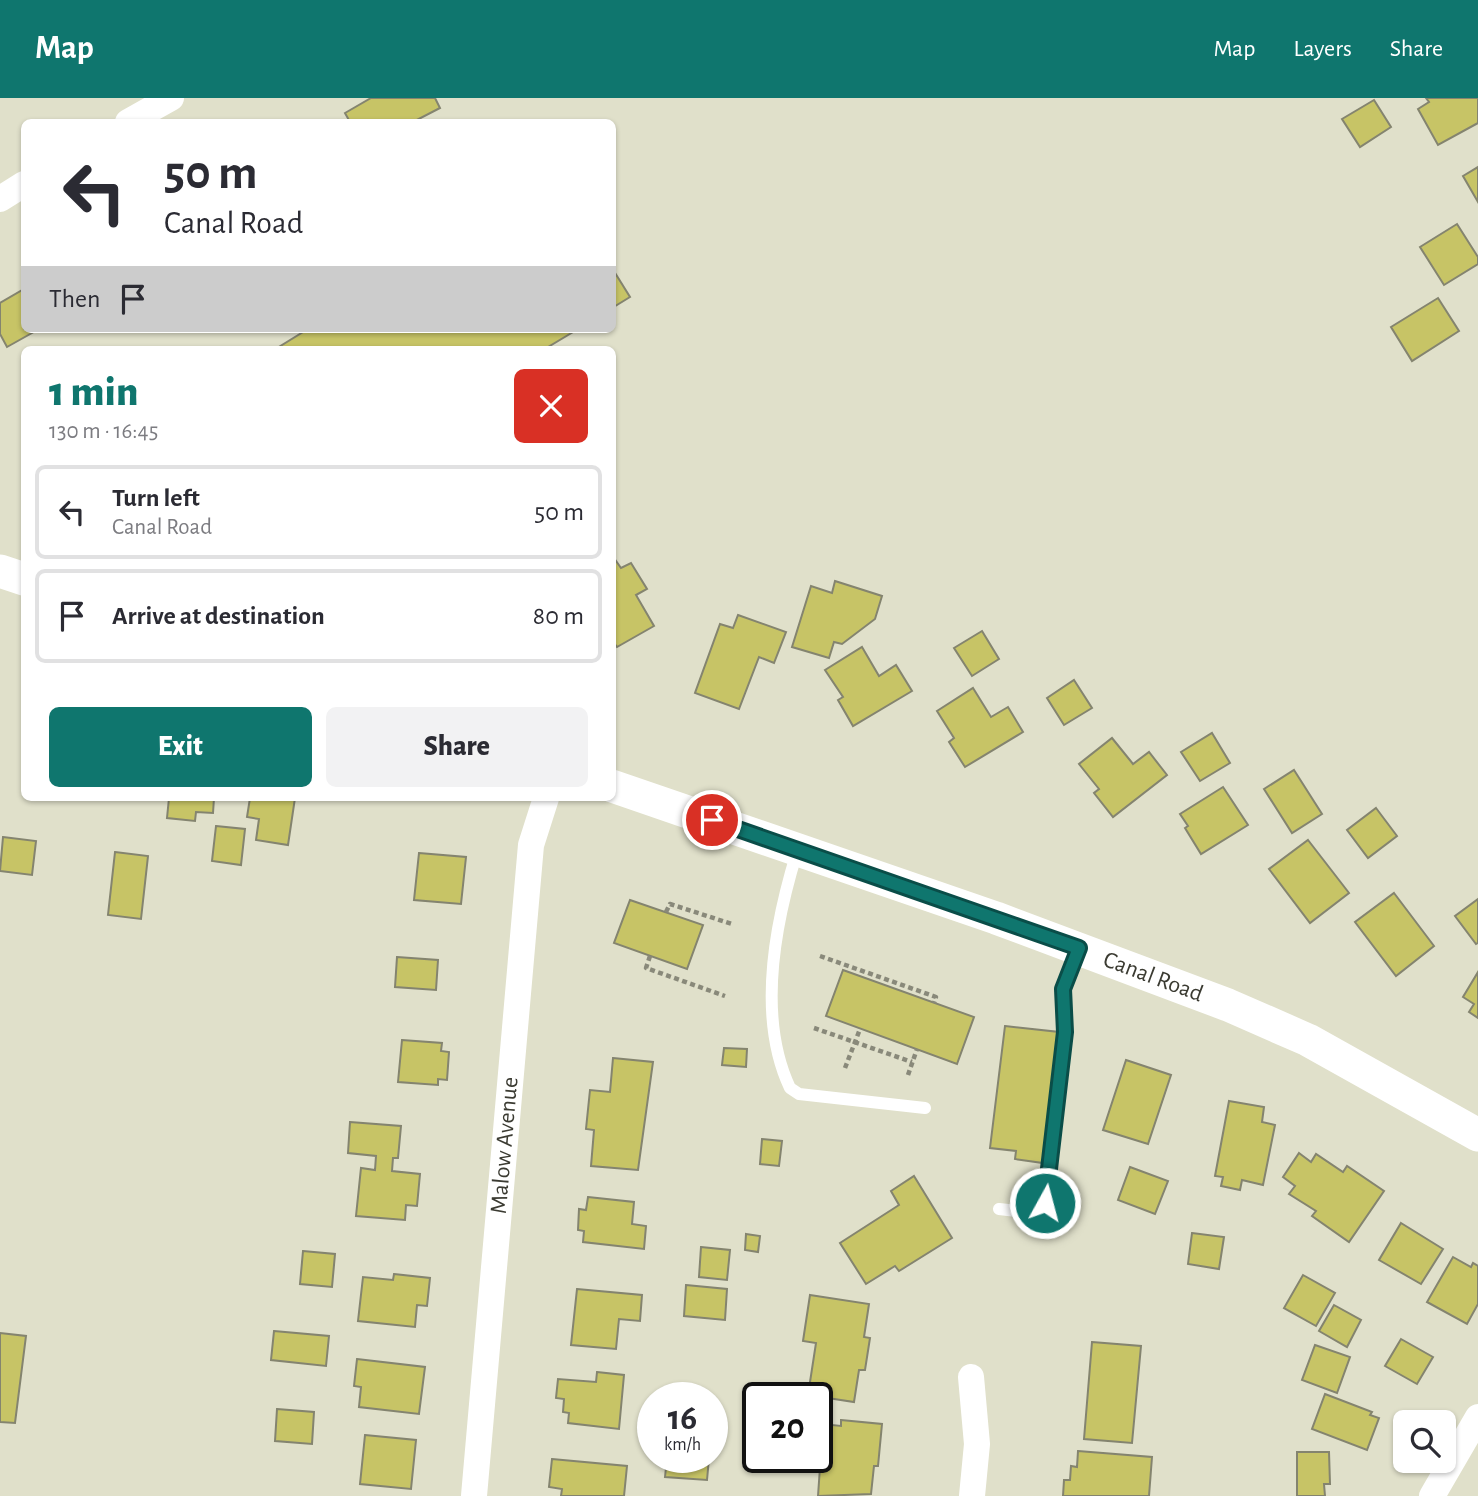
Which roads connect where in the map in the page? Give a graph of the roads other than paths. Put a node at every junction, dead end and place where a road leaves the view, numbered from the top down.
1 (171, 98) edge
2 (133, 119) edge
3 (21, 186) edge
4 (0, 200) edge
5 (0, 571) edge
6 (21, 578) edge
7 (616, 787) edge
8 (545, 801) edge
9 (798, 849) junction
10 (1079, 948) junction
11 (925, 1108) dead end
12 (1478, 1135) edge
13 (999, 1209) dead end
14 (971, 1377) dead end
15 (1478, 1417) edge
16 (474, 1496) edge
17 (972, 1496) edge
18 (1432, 1496) edge

1 - 2 street
3 - 4 street
5 - 6 street
7 - 9 street, Canal Road
8 - 16 street, Malow Avenue
9 - 10 street, Canal Road
9 - 11 lane
10 - 12 street, Canal Road
10 - 13 lane
14 - 17 street
15 - 18 street

